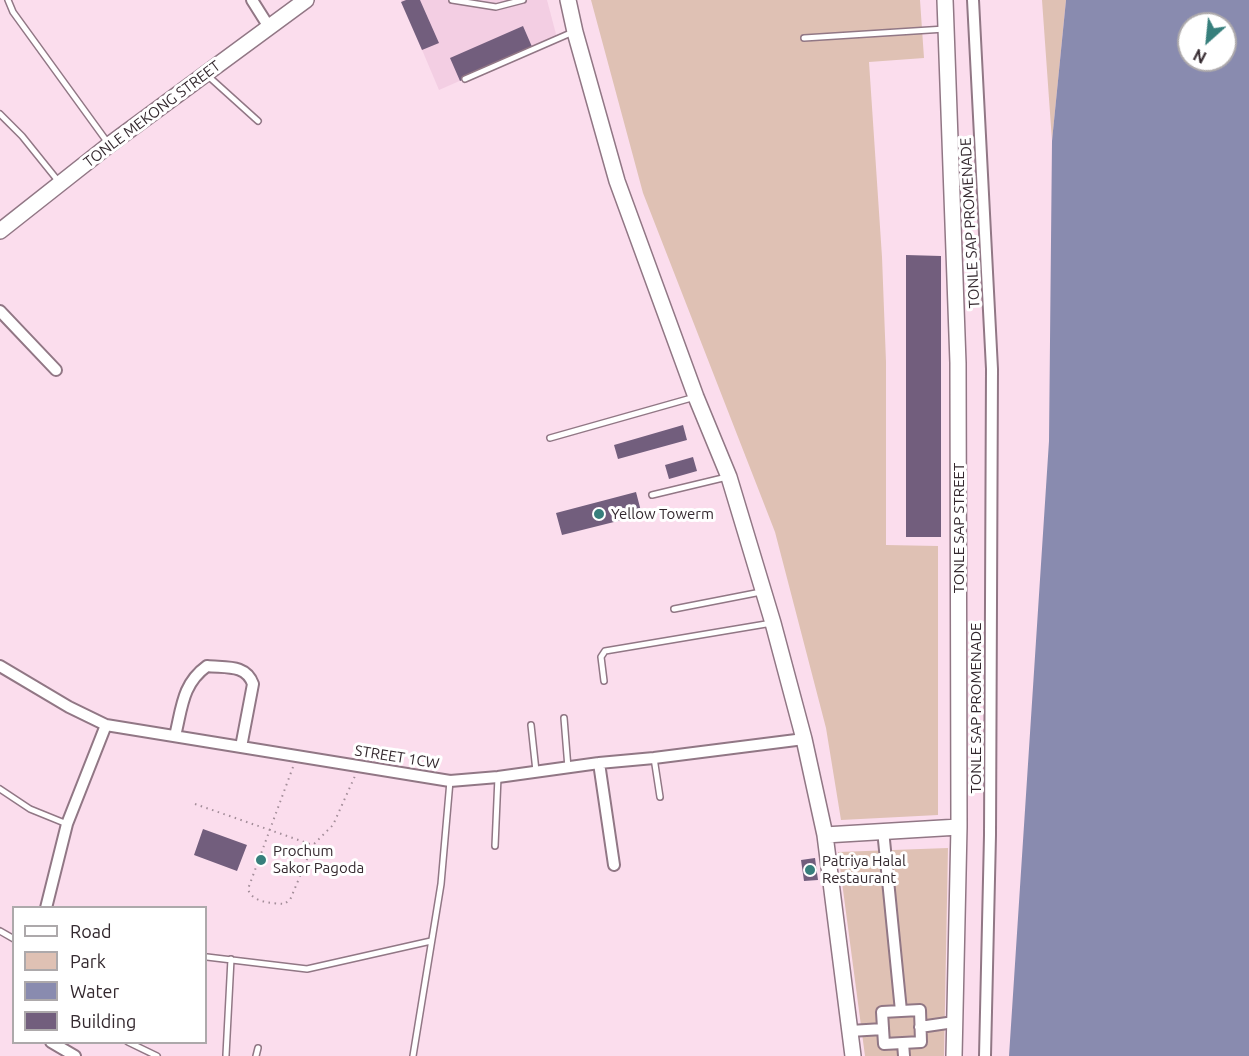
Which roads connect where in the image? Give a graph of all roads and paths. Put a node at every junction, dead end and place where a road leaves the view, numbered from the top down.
1 (8, 0) edge
2 (252, 0) edge
3 (306, 0) edge
4 (452, 0) edge
5 (523, 0) edge
6 (568, 0) edge
7 (945, 0) edge
8 (973, 0) edge
9 (269, 27) junction
10 (947, 29) junction
11 (574, 32) junction
12 (804, 38) dead end
13 (205, 74) junction
14 (465, 79) dead end
15 (0, 114) edge
16 (258, 122) dead end
17 (109, 145) junction
18 (60, 183) junction
19 (0, 231) edge
20 (0, 311) edge
21 (56, 370) dead end
22 (696, 397) junction
23 (550, 438) dead end
24 (729, 477) junction
25 (652, 495) dead end
26 (762, 592) junction
27 (675, 609) dead end
28 (773, 623) junction
29 (0, 666) edge
30 (604, 681) dead end
31 (564, 718) dead end
32 (531, 724) dead end
33 (106, 725) junction
34 (175, 736) junction
35 (804, 739) junction
36 (241, 747) junction
37 (297, 756) junction
38 (654, 758) junction
39 (599, 763) junction
40 (359, 766) junction
41 (568, 768) junction
42 (536, 773) junction
43 (498, 777) junction
44 (450, 781) junction
45 (0, 789) edge
46 (660, 797) dead end
47 (195, 804) dead end
48 (67, 825) junction
49 (959, 827) junction
50 (268, 830) junction
51 (883, 830) junction
52 (825, 835) junction
53 (313, 845) junction
54 (495, 846) dead end
55 (614, 865) dead end
56 (47, 906) edge
57 (431, 941) junction
58 (207, 957) edge
59 (231, 959) junction
60 (900, 1011) junction
61 (954, 1022) junction
62 (920, 1027) junction
63 (883, 1029) junction
64 (850, 1031) junction
65 (903, 1043) junction
66 (54, 1044) edge
67 (132, 1044) edge
68 (258, 1048) dead end
69 (75, 1056) edge
70 (157, 1056) edge
71 (228, 1056) edge
72 (256, 1056) edge
73 (413, 1056) edge
74 (854, 1056) edge
75 (904, 1056) edge
76 (954, 1056) edge
77 (985, 1056) edge

1 - 17 lane
2 - 9 street
3 - 9 street, TONLE MEKONG STREET
4 - 5 lane
6 - 11 street
7 - 10 street, TONLE SAP STREET
8 - 77 street, TONLE SAP PROMENADE
9 - 13 street, TONLE MEKONG STREET
10 - 12 lane
10 - 49 street, TONLE SAP STREET
11 - 14 lane
11 - 22 street
13 - 16 lane
13 - 17 street, TONLE MEKONG STREET
15 - 18 lane
17 - 18 street, TONLE MEKONG STREET
18 - 19 street, TONLE MEKONG STREET
20 - 21 street
22 - 23 lane
22 - 24 street
24 - 25 lane
24 - 26 street
26 - 27 lane
26 - 28 street
28 - 30 lane
28 - 35 street
29 - 33 street, STREET 1CW
31 - 41 lane
32 - 42 lane
33 - 34 street, STREET 1CW
33 - 48 street
34 - 36 street, STREET 1CW
34 - 36 street
35 - 38 street, STREET 1CW
35 - 52 street
36 - 37 street, STREET 1CW
37 - 40 street, STREET 1CW
37 - 50 path
38 - 39 street, STREET 1CW
38 - 46 lane
39 - 41 street, STREET 1CW
39 - 55 street
40 - 44 street, STREET 1CW
40 - 53 path
41 - 42 street, STREET 1CW
42 - 43 street, STREET 1CW
43 - 44 street, STREET 1CW
43 - 54 lane
44 - 57 lane
45 - 48 lane
47 - 50 path
48 - 56 street
49 - 51 street
49 - 61 street, TONLE SAP STREET
50 - 53 path
50 - 53 path
51 - 52 street
51 - 60 street
52 - 64 street
57 - 59 lane
57 - 73 lane
58 - 59 lane
59 - 71 lane
60 - 62 street
60 - 63 street
61 - 62 street
61 - 76 street, TONLE SAP STREET
62 - 65 street
63 - 64 street
63 - 65 street
64 - 74 street
65 - 75 street
66 - 69 street
67 - 70 lane
68 - 72 lane

